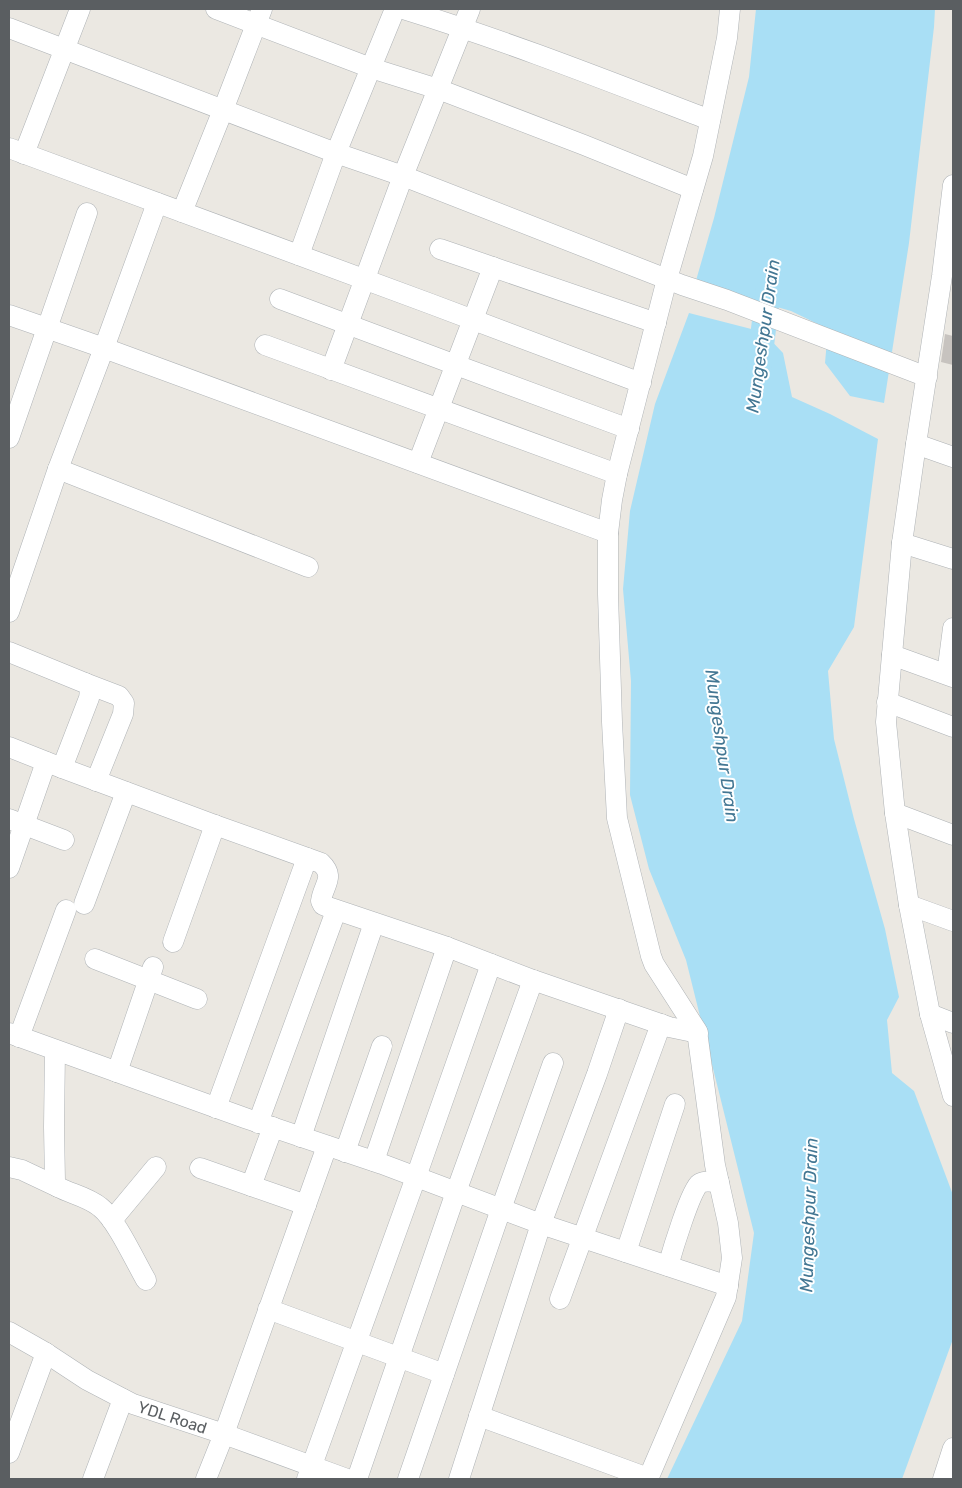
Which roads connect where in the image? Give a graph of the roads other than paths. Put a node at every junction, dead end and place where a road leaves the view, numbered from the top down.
1 (80, 9) edge
2 (216, 9) edge
3 (395, 9) edge
4 (403, 9) edge
5 (730, 9) edge
6 (259, 17) edge
7 (466, 18) edge
8 (9, 28) edge
9 (65, 49) junction
10 (371, 68) junction
11 (438, 89) junction
12 (223, 110) junction
13 (710, 120) junction
14 (16, 151) edge
15 (336, 153) junction
16 (403, 176) junction
17 (953, 185) edge
18 (693, 189) junction
19 (157, 203) junction
20 (182, 212) junction
21 (88, 214) dead end
22 (950, 235) edge
23 (440, 248) dead end
24 (299, 256) junction
25 (493, 267) junction
26 (947, 278) edge
27 (364, 279) junction
28 (675, 282) junction
29 (280, 299) dead end
30 (9, 315) edge
31 (473, 320) junction
32 (656, 323) junction
33 (348, 325) junction
34 (47, 328) junction
35 (265, 346) dead end
36 (104, 348) junction
37 (456, 365) junction
38 (331, 370) junction
39 (927, 377) junction
40 (641, 383) junction
41 (439, 409) junction
42 (629, 429) junction
43 (9, 438) edge
44 (916, 444) junction
45 (953, 457) edge
46 (418, 463) junction
47 (58, 469) junction
48 (618, 474) junction
49 (608, 533) junction
50 (902, 542) junction
51 (953, 559) edge
52 (308, 567) dead end
53 (9, 612) edge
54 (953, 628) edge
55 (9, 652) edge
56 (892, 655) junction
57 (950, 675) edge
58 (86, 683) junction
59 (887, 702) junction
60 (953, 727) edge
61 (9, 747) edge
62 (54, 765) junction
63 (96, 781) junction
64 (126, 792) junction
65 (895, 813) junction
66 (16, 822) edge
67 (215, 826) junction
68 (953, 835) edge
69 (64, 840) dead end
70 (307, 858) junction
71 (9, 868) edge
72 (909, 905) junction
73 (336, 911) junction
74 (953, 921) edge
75 (374, 924) junction
76 (173, 942) dead end
77 (447, 947) junction
78 (95, 959) dead end
79 (491, 964) junction
80 (151, 974) junction
81 (533, 980) junction
82 (197, 999) dead end
83 (618, 1009) junction
84 (930, 1014) junction
85 (953, 1023) edge
86 (661, 1024) junction
87 (698, 1033) junction
88 (14, 1035) edge
89 (382, 1046) dead end
90 (56, 1050) junction
91 (553, 1063) dead end
92 (117, 1072) junction
93 (953, 1096) edge
94 (675, 1104) dead end
95 (216, 1108) junction
96 (265, 1125) junction
97 (301, 1137) junction
98 (336, 1149) junction
99 (374, 1161) junction
100 (9, 1167) edge
101 (156, 1167) dead end
102 (200, 1168) dead end
103 (416, 1177) junction
104 (719, 1182) junction
105 (58, 1186) junction
106 (251, 1186) junction
107 (456, 1192) junction
108 (306, 1205) junction
109 (501, 1210) junction
110 (112, 1220) junction
111 (541, 1224) junction
112 (583, 1237) junction
113 (626, 1252) junction
114 (668, 1266) junction
115 (146, 1280) dead end
116 (728, 1286) junction
117 (560, 1299) dead end
118 (268, 1309) junction
119 (9, 1332) edge
120 (357, 1342) junction
121 (46, 1353) junction
122 (398, 1358) junction
123 (444, 1374) junction
124 (123, 1399) junction
125 (479, 1416) junction
126 (224, 1434) junction
127 (953, 1448) edge
128 (9, 1453) edge
129 (309, 1473) edge
130 (648, 1478) edge
131 (93, 1479) edge
132 (206, 1479) edge
133 (346, 1479) edge
134 (357, 1479) edge
135 (408, 1479) edge
136 (459, 1479) edge
137 (943, 1479) edge

1 - 9 street
2 - 6 street
3 - 10 street
4 - 7 street
5 - 13 street
6 - 10 street
6 - 12 street
7 - 11 street
7 - 13 street
8 - 9 street
9 - 12 street
9 - 14 street
10 - 11 street
10 - 15 street
11 - 16 street
11 - 18 street
12 - 15 street
12 - 20 street
13 - 18 street
14 - 19 street
15 - 16 street
15 - 24 street
16 - 27 street
16 - 28 street
17 - 22 street
18 - 28 street
19 - 20 street
19 - 36 street
20 - 24 street
21 - 34 street
22 - 26 street
23 - 25 street
24 - 27 street
25 - 31 street
25 - 32 street
26 - 39 street
27 - 31 street
27 - 33 street
28 - 32 street
28 - 39 street
29 - 33 street
30 - 34 street
31 - 37 street
31 - 40 street
32 - 40 street
33 - 37 street
33 - 38 street
34 - 36 street
34 - 43 street
35 - 38 street
36 - 46 street
36 - 47 street
37 - 41 street
37 - 42 street
38 - 41 street
39 - 44 street
40 - 42 street
41 - 46 street
41 - 48 street
42 - 48 street
44 - 45 street
44 - 50 street
46 - 49 street
47 - 52 street
47 - 53 street
48 - 49 street
49 - 87 street
50 - 51 street
50 - 56 street
54 - 57 street
55 - 58 street
56 - 57 street
56 - 59 street
58 - 62 street
58 - 63 street
59 - 60 street
59 - 65 street
61 - 62 street
62 - 63 street
62 - 66 street
63 - 64 street
64 - 67 street
64 - 88 street
65 - 68 street
65 - 72 street
66 - 69 street
66 - 71 street
67 - 70 street
67 - 76 street
70 - 73 street
70 - 95 street
72 - 74 street
72 - 84 street
73 - 75 street
73 - 96 street
75 - 77 street
75 - 97 street
77 - 79 street
77 - 99 street
78 - 80 street
79 - 81 street
79 - 103 street
80 - 82 street
80 - 92 street
81 - 83 street
81 - 107 street
83 - 86 street
83 - 111 street
84 - 85 street
84 - 93 street
86 - 87 street
86 - 112 street
87 - 104 street
88 - 90 street
89 - 98 street
90 - 92 street
90 - 105 street
91 - 109 street
92 - 95 street
94 - 113 street
95 - 96 street
96 - 97 street
96 - 106 street
97 - 98 street
98 - 99 street
98 - 108 street
99 - 103 street
100 - 105 street
101 - 110 street
102 - 106 street
103 - 107 street
103 - 120 street
104 - 114 street
104 - 116 street
105 - 110 street
106 - 108 street
107 - 109 street
107 - 122 street
108 - 118 street
109 - 111 street
109 - 123 street
110 - 115 street
111 - 112 street
111 - 125 street
112 - 113 street
112 - 117 street
113 - 114 street
114 - 116 street
116 - 130 street
118 - 120 street
118 - 126 street
119 - 121 street, YDL Road
120 - 122 street
120 - 129 street
121 - 124 street, YDL Road
121 - 128 street
122 - 123 street
122 - 134 street
123 - 135 street
124 - 126 street, YDL Road
124 - 131 street
125 - 130 street
125 - 136 street
126 - 129 street, YDL Road
126 - 132 street
127 - 137 street
129 - 133 street, YDL Road

